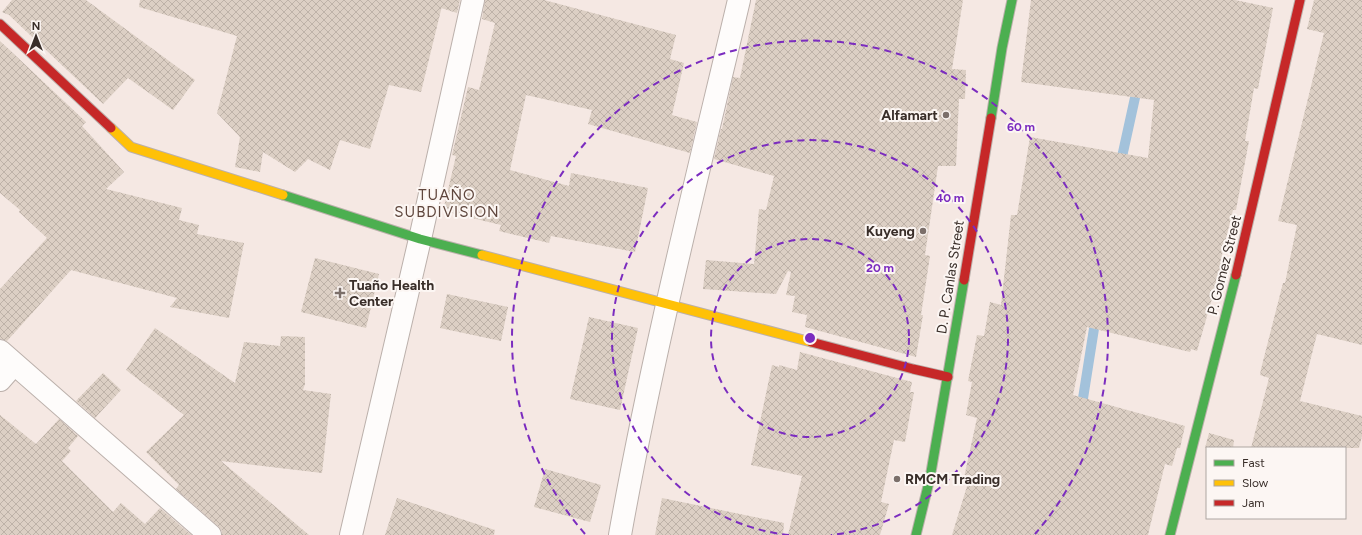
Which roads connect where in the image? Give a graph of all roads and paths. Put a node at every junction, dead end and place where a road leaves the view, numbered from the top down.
1 (472, 0) edge
2 (738, 0) edge
3 (1012, 0) edge
4 (1300, 0) edge
5 (0, 24) edge
6 (420, 239) junction
7 (667, 303) junction
8 (7, 357) edge
9 (948, 377) junction
10 (0, 380) edge
11 (210, 535) edge
12 (351, 535) edge
13 (620, 535) edge
14 (916, 535) edge
15 (1170, 535) edge

1 - 6 street
2 - 7 street
3 - 9 street, D. P. Canlas Street
4 - 15 street, P. Gomez Street
5 - 6 street
6 - 7 street
6 - 12 street
7 - 9 street
7 - 13 street
8 - 10 street
8 - 11 street
9 - 14 street, D. P. Canlas Street

